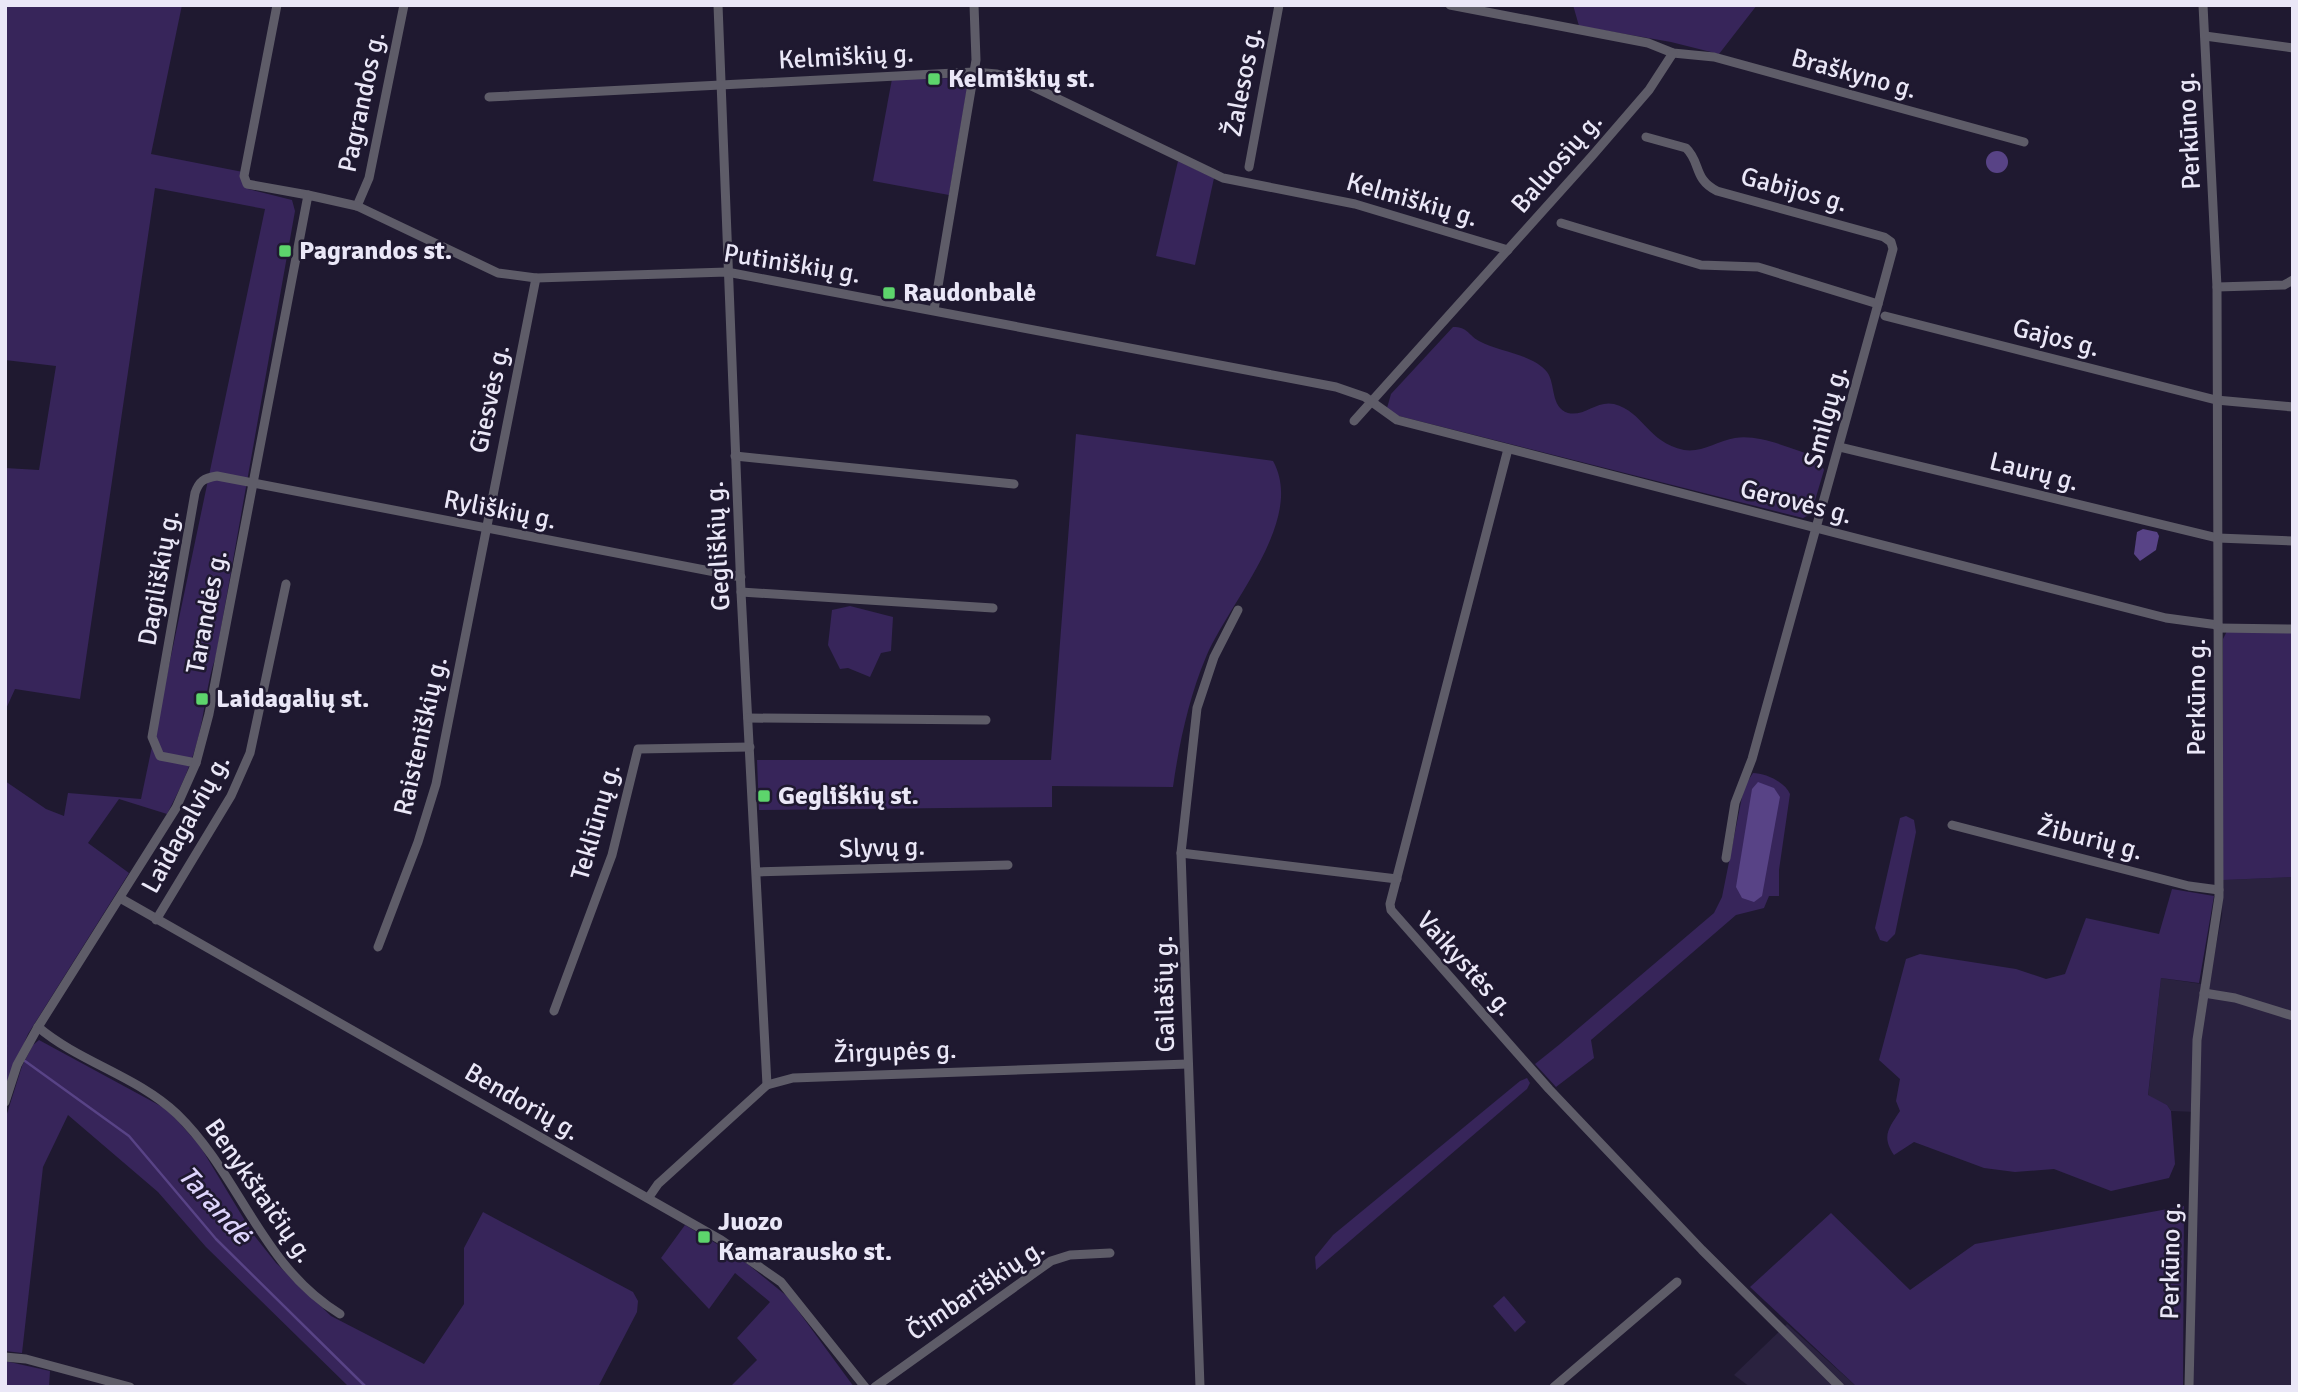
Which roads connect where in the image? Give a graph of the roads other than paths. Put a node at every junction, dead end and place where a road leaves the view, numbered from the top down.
1 (277, 5) edge
2 (404, 5) edge
3 (718, 5) edge
4 (974, 5) edge
5 (1279, 5) edge
6 (1450, 5) edge
7 (2203, 5) edge
8 (2205, 36) junction
9 (2293, 48) edge
10 (1673, 53) junction
11 (974, 72) junction
12 (720, 84) junction
13 (489, 97) dead end
14 (1646, 137) dead end
15 (2024, 142) dead end
16 (1249, 167) dead end
17 (308, 195) junction
18 (357, 206) junction
19 (1561, 223) dead end
20 (1508, 250) junction
21 (727, 272) junction
22 (536, 278) junction
23 (2293, 280) edge
24 (2217, 287) junction
25 (1878, 304) junction
26 (934, 310) junction
27 (1885, 316) dead end
28 (2216, 400) junction
29 (1371, 402) junction
30 (2293, 407) edge
31 (1354, 421) dead end
32 (1840, 447) junction
33 (1508, 449) junction
34 (735, 456) junction
35 (253, 484) junction
36 (1014, 484) dead end
37 (485, 529) junction
38 (1817, 529) junction
39 (2218, 538) junction
40 (2293, 541) edge
41 (741, 577) junction
42 (286, 584) dead end
43 (741, 592) junction
44 (993, 608) dead end
45 (1238, 610) dead end
46 (2218, 626) junction
47 (2293, 629) edge
48 (748, 718) junction
49 (986, 720) dead end
50 (750, 747) junction
51 (196, 763) junction
52 (1952, 825) dead end
53 (1181, 853) junction
54 (1726, 858) dead end
55 (1009, 865) dead end
56 (757, 872) junction
57 (1397, 879) junction
58 (2219, 890) junction
59 (120, 898) junction
60 (156, 919) junction
61 (379, 947) dead end
62 (2204, 993) junction
63 (554, 1011) dead end
64 (2293, 1016) edge
65 (37, 1027) junction
66 (1188, 1064) junction
67 (767, 1085) junction
68 (5, 1102) edge
69 (649, 1197) junction
70 (1110, 1253) dead end
71 (1677, 1282) dead end
72 (340, 1314) dead end
73 (5, 1357) edge
74 (130, 1387) edge
75 (865, 1387) edge
76 (875, 1387) edge
77 (1200, 1387) edge
78 (1554, 1387) edge
79 (1840, 1387) edge
80 (2189, 1387) edge

1 - 17 street
2 - 18 street, Pagrandos g.
3 - 12 street, Gegliškių g.
4 - 11 street
5 - 16 street, Žalesos g.
6 - 10 street, Braškyno g.
7 - 8 street, Perkūno g.
8 - 9 street
8 - 24 street, Perkūno g.
10 - 15 street, Braškyno g.
10 - 20 street, Baluosių g.
11 - 12 street, Kelmiškių g.
11 - 20 street, Kelmiškių g.
11 - 26 street
12 - 13 street, Kelmiškių g.
12 - 21 street, Gegliškių g.
14 - 25 street, Gabijos g.
17 - 18 street, Putiniškių g.
17 - 35 street, Tarandės g.
18 - 22 street, Putiniškių g.
19 - 25 street
20 - 29 street, Baluosių g.
21 - 22 street, Putiniškių g.
21 - 26 street, Putiniškių g.
21 - 34 street, Gegliškių g.
22 - 37 street, Giesvės g.
23 - 24 street
24 - 28 street, Perkūno g.
25 - 32 street, Smilgų g.
26 - 29 street, Putiniškių g.
27 - 28 street, Gajos g.
28 - 30 street, Gajos g.
28 - 39 street, Perkūno g.
29 - 31 street, Baluosių g.
29 - 33 street, Gerovės g.
32 - 38 street, Smilgų g.
32 - 39 street, Laurų g.
33 - 38 street, Gerovės g.
33 - 57 street, Vaikystės g.
34 - 36 street
34 - 41 street, Gegliškių g.
35 - 37 street, Ryliškių g.
35 - 51 street, Tarandės g.
35 - 51 street, Dagiliškių g.
37 - 41 street, Ryliškių g.
37 - 61 street, Raisteniškių g.
38 - 46 street, Gerovės g.
38 - 54 street, Smilgų g.
39 - 40 street, Laurų g.
39 - 46 street, Perkūno g.
41 - 43 street, Gegliškių g.
42 - 60 street, Laidagalvių g.
43 - 44 street
43 - 48 street, Gegliškių g.
45 - 53 street, Gailašių g.
46 - 47 street, Gerovės g.
46 - 58 street, Perkūno g.
48 - 49 street
48 - 50 street, Gegliškių g.
50 - 56 street, Gegliškių g.
50 - 63 street, Tekliūnų g.
51 - 59 street, Tarandės g.
52 - 58 street, Žiburių g.
53 - 57 street
53 - 66 street, Gailašių g.
55 - 56 street, Slyvų g.
56 - 67 street, Gegliškių g.
57 - 79 street, Vaikystės g.
58 - 62 street, Perkūno g.
59 - 60 street, Bendorių g.
59 - 65 street, Tarandės g.
60 - 69 street, Bendorių g.
62 - 64 street
62 - 80 street, Perkūno g.
65 - 68 street, Tarandės g.
65 - 72 street, Benykštaičių g.
66 - 67 street, Žirgupės g.
66 - 77 street, Gailašių g.
67 - 69 street
69 - 75 street, Bendorių g.
70 - 76 street, Čimbariškių g.
71 - 78 street
73 - 74 street

